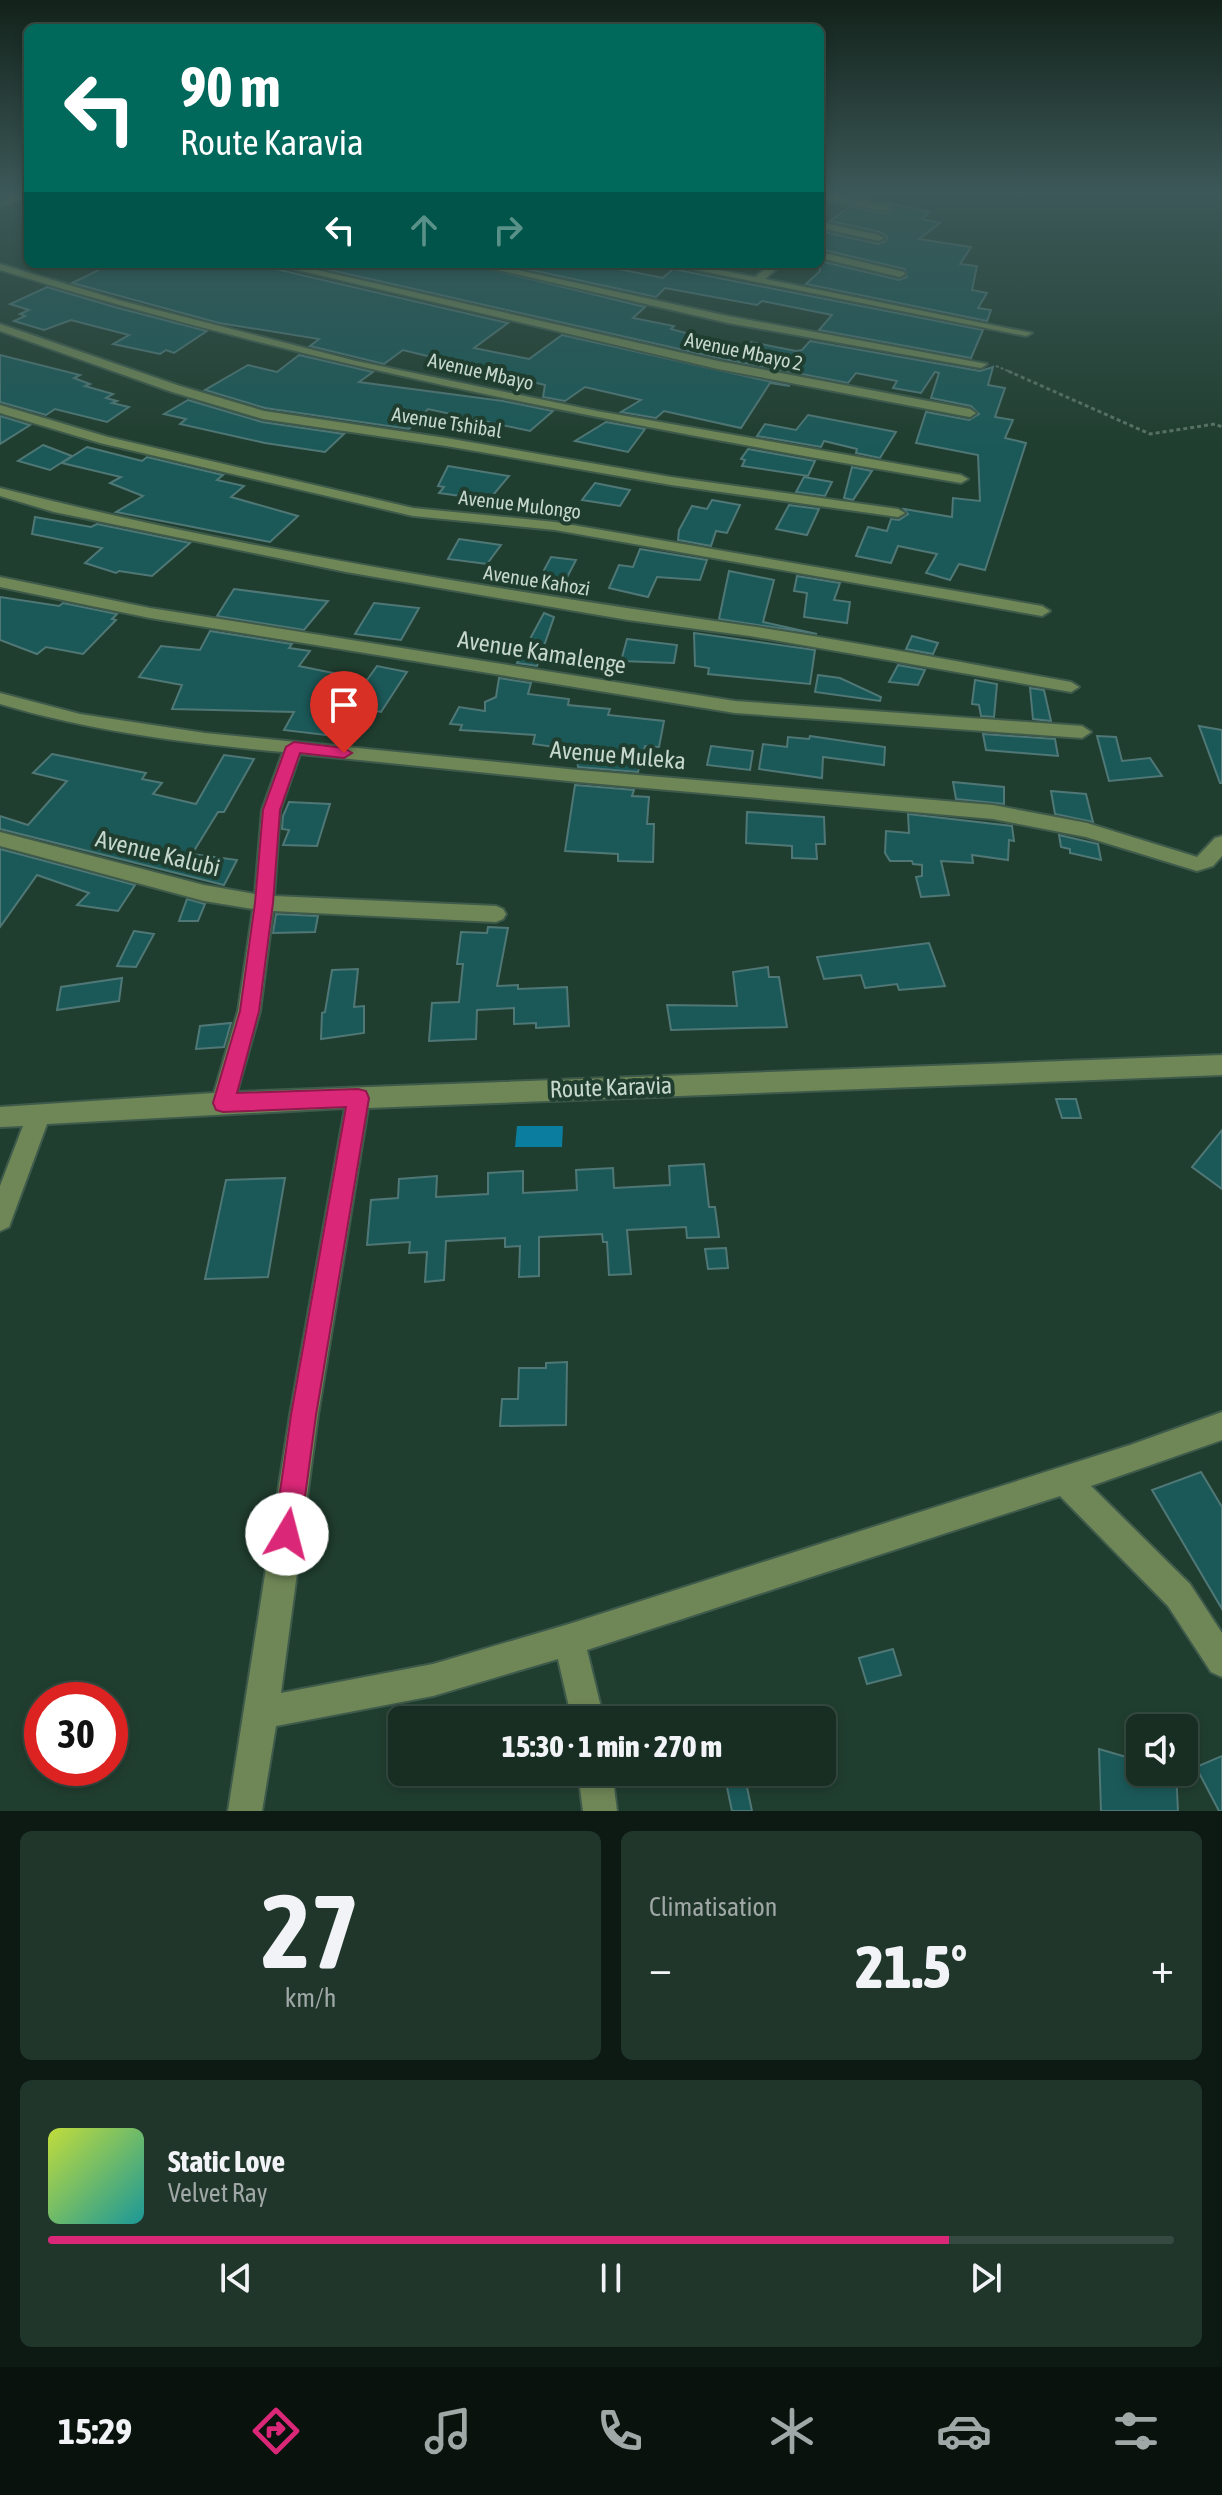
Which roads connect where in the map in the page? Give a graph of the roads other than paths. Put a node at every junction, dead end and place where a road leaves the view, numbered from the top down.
1 (39, 279) edge
2 (340, 279) edge
3 (539, 279) edge
4 (744, 279) edge
5 (759, 279) edge
6 (756, 281) junction
7 (0, 327) edge
8 (1026, 333) dead end
9 (981, 364) road end
10 (0, 409) edge
11 (970, 413) dead end
12 (961, 479) dead end
13 (0, 492) edge
14 (898, 513) dead end
15 (0, 582) edge
16 (1042, 611) dead end
17 (1071, 687) dead end
18 (0, 698) edge
19 (1082, 732) dead end
20 (294, 747) junction
21 (0, 839) edge
22 (1222, 843) edge
23 (264, 903) junction
24 (496, 914) dead end
25 (1222, 1065) edge
26 (358, 1098) junction
27 (223, 1103) junction
28 (38, 1116) junction
29 (0, 1117) edge
30 (0, 1219) edge
31 (1222, 1426) edge
32 (1064, 1480) junction
33 (569, 1640) junction
34 (1222, 1661) edge
35 (585, 1706) edge
36 (262, 1713) junction
37 (597, 1786) edge
38 (245, 1811) edge
39 (600, 1811) edge

1 - 12 street, Avenue Mbayo
2 - 11 street, Avenue Mbayo 2
3 - 9 street
4 - 6 street
5 - 6 street
6 - 8 street
7 - 14 street, Avenue Tshibal
10 - 16 street, Avenue Mulongo
13 - 17 street, Avenue Kahozi
15 - 19 street, Avenue Kamalenge
18 - 20 street, Avenue Muleka
20 - 22 street, Avenue Muleka
20 - 23 street
21 - 23 street, Avenue Kalubi
23 - 24 street, Avenue Kalubi
23 - 27 street
25 - 26 street, Route Karavia
26 - 27 street, Route Karavia
26 - 36 street
27 - 28 street, Route Karavia
28 - 29 street, Route Karavia
28 - 30 street
31 - 32 street
32 - 33 street
32 - 34 street
33 - 35 street
33 - 36 street
36 - 38 street
37 - 39 street

